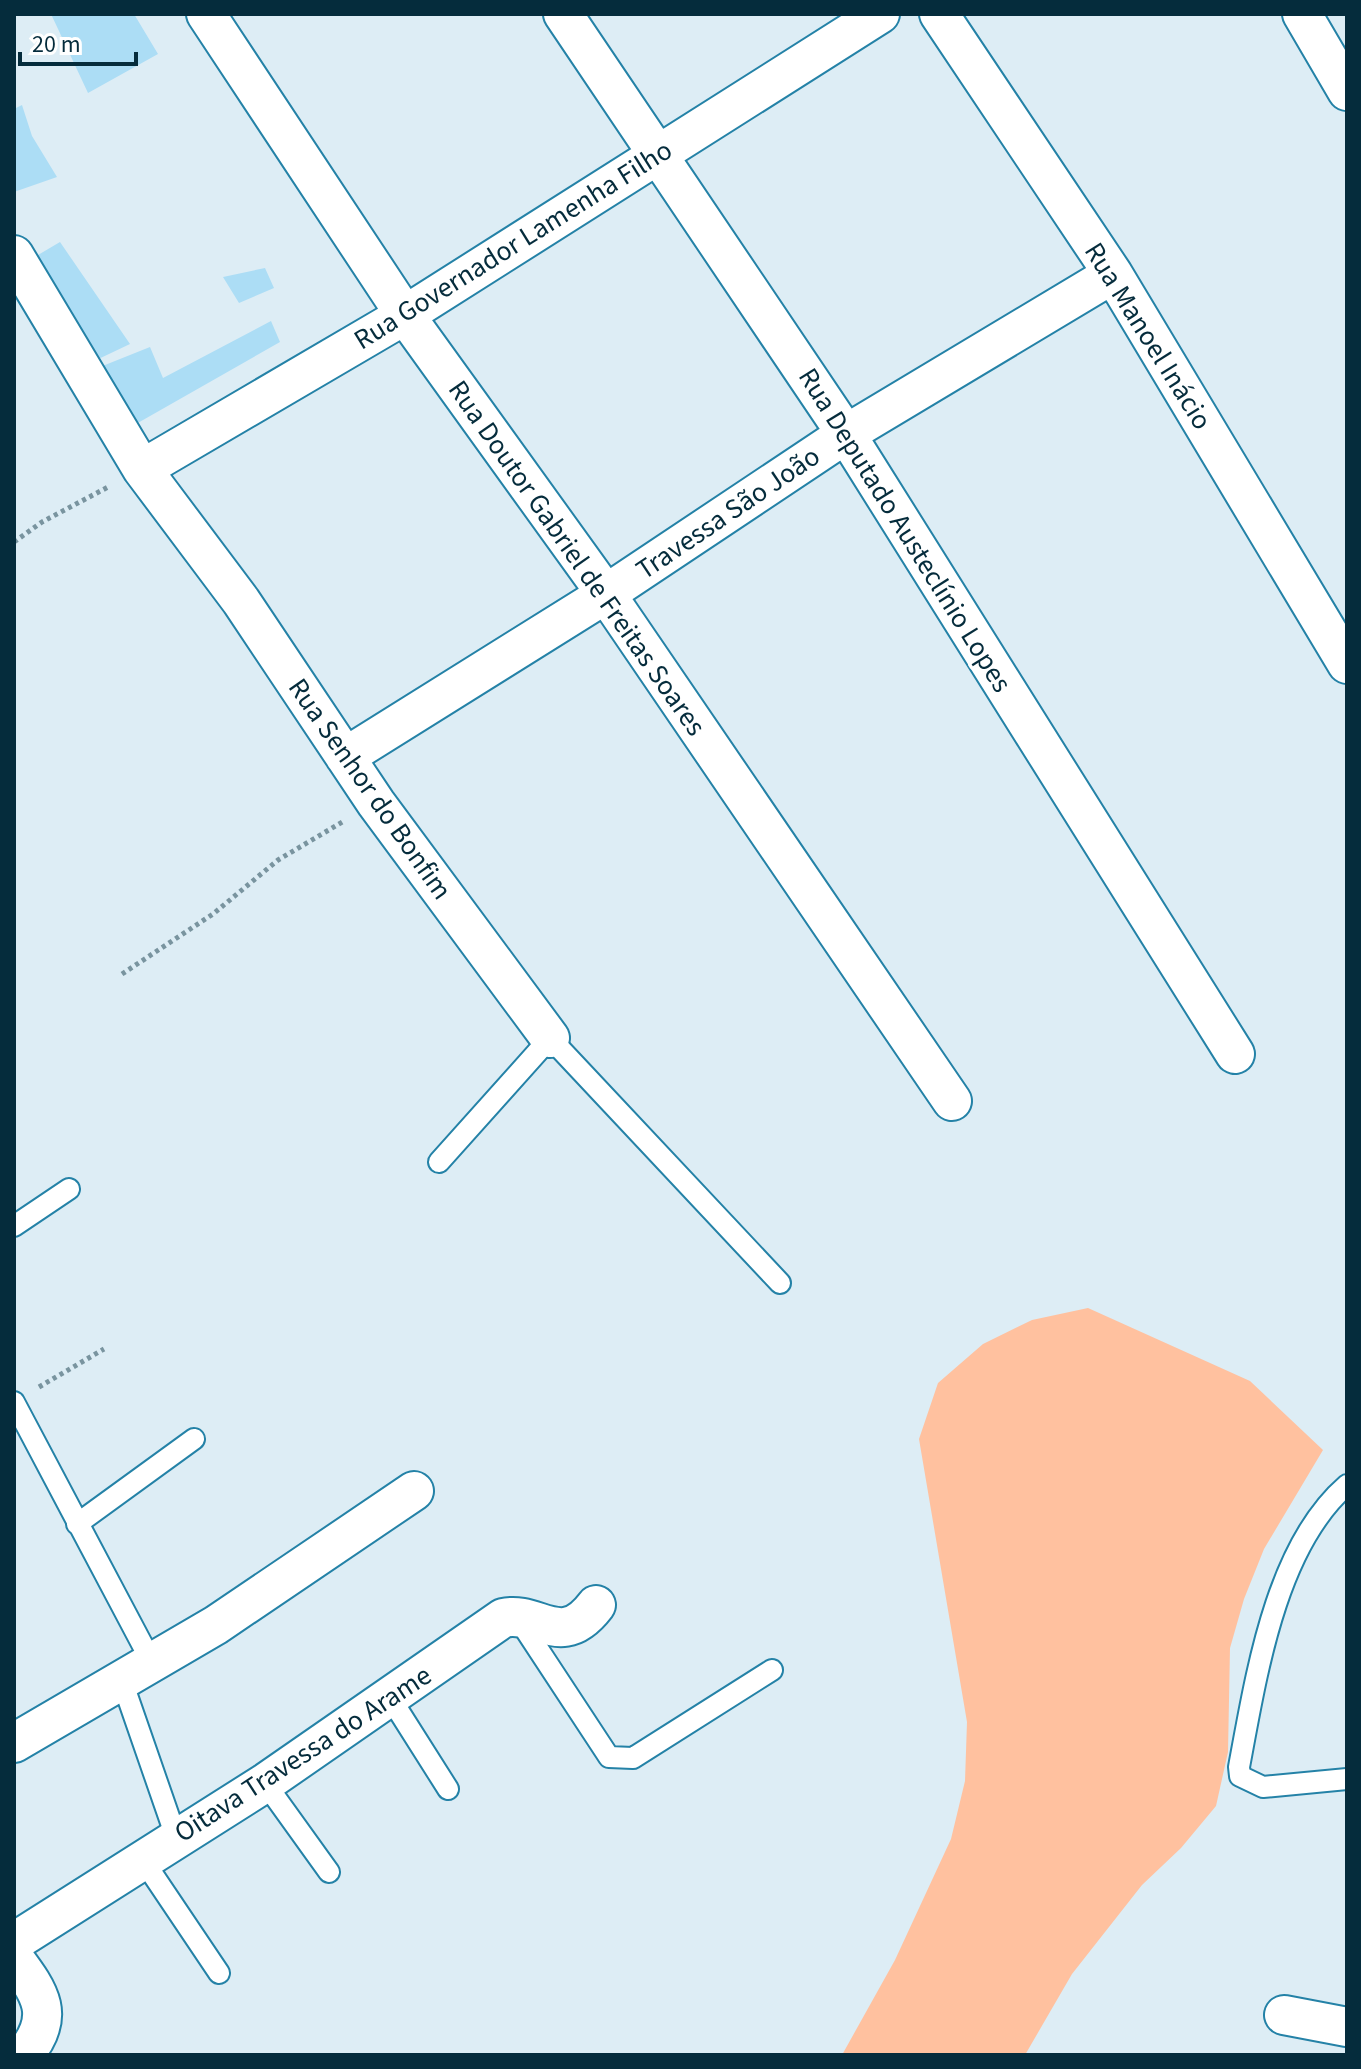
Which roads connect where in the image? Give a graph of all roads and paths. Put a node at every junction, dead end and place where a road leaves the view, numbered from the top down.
1 (206, 14) edge
2 (563, 14) edge
3 (880, 14) edge
4 (939, 14) edge
5 (1302, 14) edge
6 (1347, 91) edge
7 (659, 153) junction
8 (14, 255) edge
9 (1113, 274) junction
10 (405, 315) junction
11 (846, 434) junction
12 (142, 469) junction
13 (14, 542) edge
14 (606, 594) junction
15 (1347, 664) edge
16 (345, 757) junction
17 (376, 803) junction
18 (122, 974) dead end
19 (550, 1038) junction
20 (1235, 1054) dead end
21 (952, 1101) dead end
22 (439, 1162) dead end
23 (69, 1189) dead end
24 (14, 1226) edge
25 (780, 1283) dead end
26 (104, 1349) dead end
27 (20, 1398) edge
28 (194, 1439) dead end
29 (1347, 1485) edge
30 (414, 1491) dead end
31 (77, 1524) junction
32 (596, 1605) dead end
33 (517, 1617) junction
34 (772, 1670) dead end
35 (136, 1671) junction
36 (391, 1699) junction
37 (14, 1743) edge
38 (1347, 1779) edge
39 (265, 1783) junction
40 (448, 1789) dead end
41 (176, 1837) junction
42 (143, 1860) junction
43 (329, 1872) dead end
44 (14, 1942) edge
45 (14, 1958) edge
46 (219, 1973) dead end
47 (1284, 2015) dead end
48 (1347, 2027) edge
49 (24, 2055) edge

1 - 10 street, Rua Doutor Gabriel de Freitas Soares
2 - 7 street, Rua Deputado Austeclínio Lopes
3 - 7 street, Rua Governador Lamenha Filho
4 - 9 street, Rua Manoel Inácio
5 - 6 street
7 - 10 street, Rua Governador Lamenha Filho
7 - 11 street, Rua Deputado Austeclínio Lopes
8 - 12 street, Rua Senhor do Bonfim
9 - 11 street, Travessa São João
9 - 15 street, Rua Manoel Inácio
10 - 12 street, Rua Governador Lamenha Filho
10 - 14 street, Rua Doutor Gabriel de Freitas Soares
11 - 14 street, Travessa São João
11 - 20 street, Rua Deputado Austeclínio Lopes
12 - 13 path
12 - 16 street, Rua Senhor do Bonfim
14 - 16 street, Travessa São João
14 - 21 street, Rua Doutor Gabriel de Freitas Soares
16 - 17 street, Rua Senhor do Bonfim
17 - 18 path
17 - 19 street, Rua Senhor do Bonfim
19 - 22 lane
19 - 25 lane, Rua Senhor do Bonfim
23 - 24 lane
26 - 27 path
27 - 31 lane
28 - 31 lane
29 - 38 lane
30 - 35 street
31 - 35 lane
32 - 33 street
33 - 34 lane
33 - 36 street, Oitava Travessa do Arame
35 - 37 street
35 - 41 lane
36 - 39 street, Oitava Travessa do Arame
36 - 40 lane
39 - 41 street, Oitava Travessa do Arame
39 - 43 lane
41 - 42 street, Oitava Travessa do Arame
42 - 44 street, Oitava Travessa do Arame
42 - 46 lane
45 - 49 street
47 - 48 street

